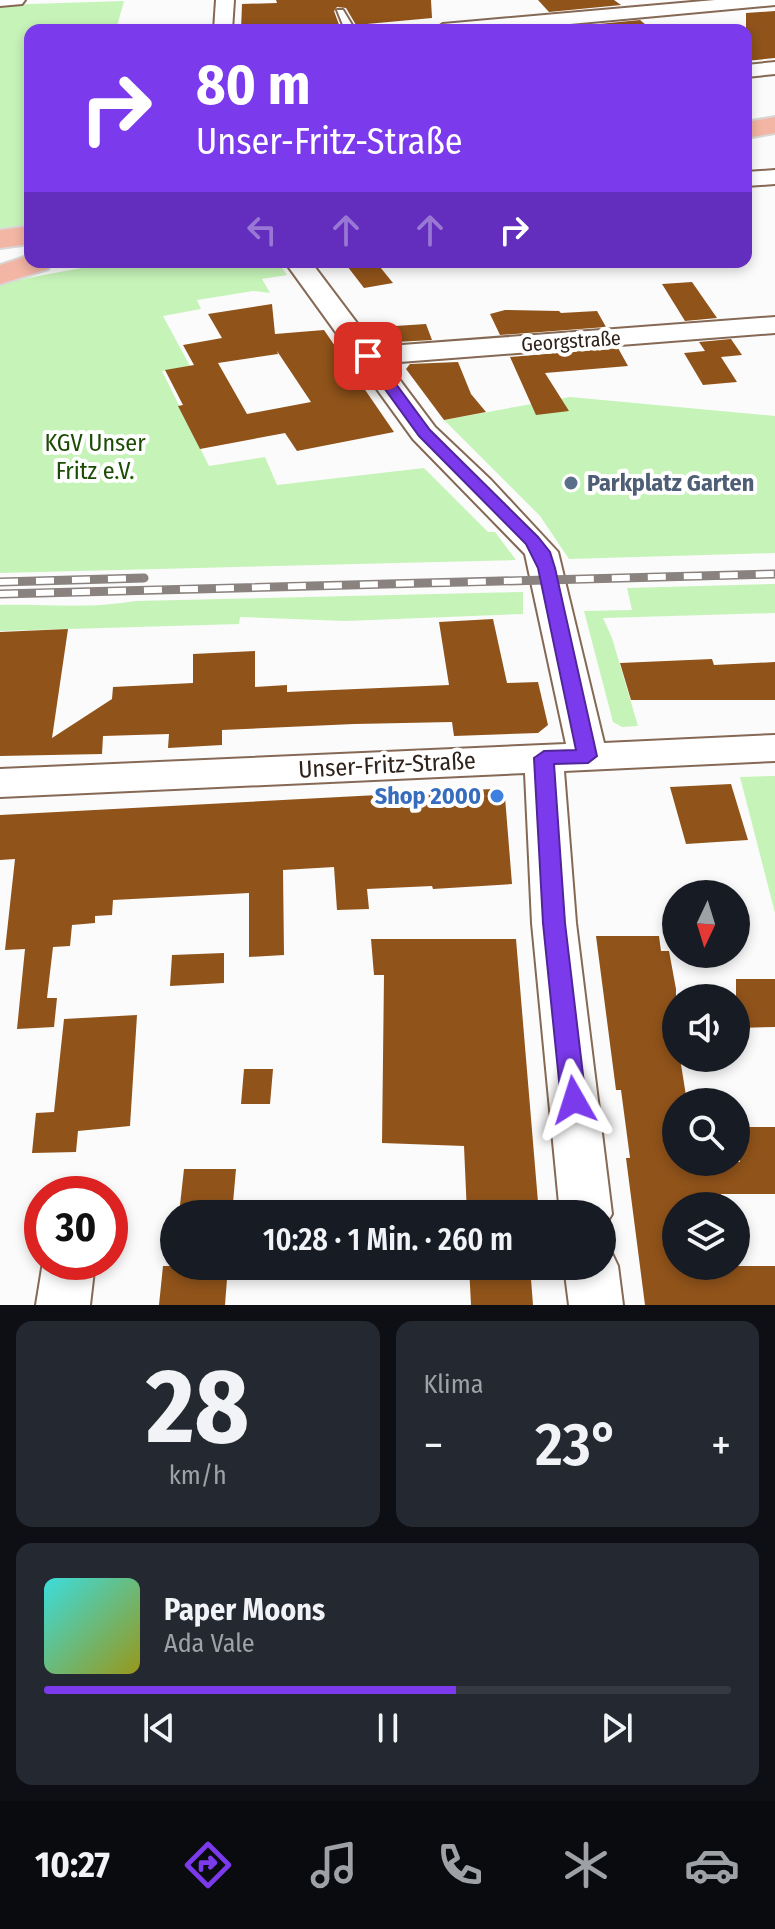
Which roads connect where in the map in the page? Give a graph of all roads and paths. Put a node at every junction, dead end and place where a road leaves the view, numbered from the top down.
1 (16, 0) edge
2 (225, 0) edge
3 (775, 0) edge
4 (0, 1) edge
5 (340, 12) dead end
6 (223, 24) edge
7 (347, 24) edge
8 (509, 24) edge
9 (775, 68) edge
10 (752, 70) edge
11 (775, 111) edge
12 (752, 115) edge
13 (775, 125) edge
14 (752, 129) edge
15 (775, 177) edge
16 (752, 179) edge
17 (24, 236) edge
18 (0, 239) edge
19 (24, 245) edge
20 (0, 249) edge
21 (24, 261) edge
22 (0, 266) edge
23 (24, 267) edge
24 (302, 268) edge
25 (0, 275) edge
26 (775, 325) edge
27 (368, 356) junction
28 (775, 748) edge
29 (566, 757) junction
30 (0, 783) edge
31 (584, 1200) edge
32 (66, 1280) edge
33 (593, 1280) edge
34 (63, 1305) edge
35 (596, 1305) edge

1 - 4 street
2 - 6 street
3 - 8 street
5 - 7 lane
9 - 10 street
11 - 12 highway
13 - 14 highway
15 - 16 street
17 - 18 highway
19 - 20 highway
21 - 22 highway
23 - 25 highway
24 - 27 street
26 - 27 street, Georgstraße
27 - 29 street
28 - 29 street, Unser-Fritz-Straße
29 - 30 street, Unser-Fritz-Straße
29 - 31 street
32 - 34 street
33 - 35 street

